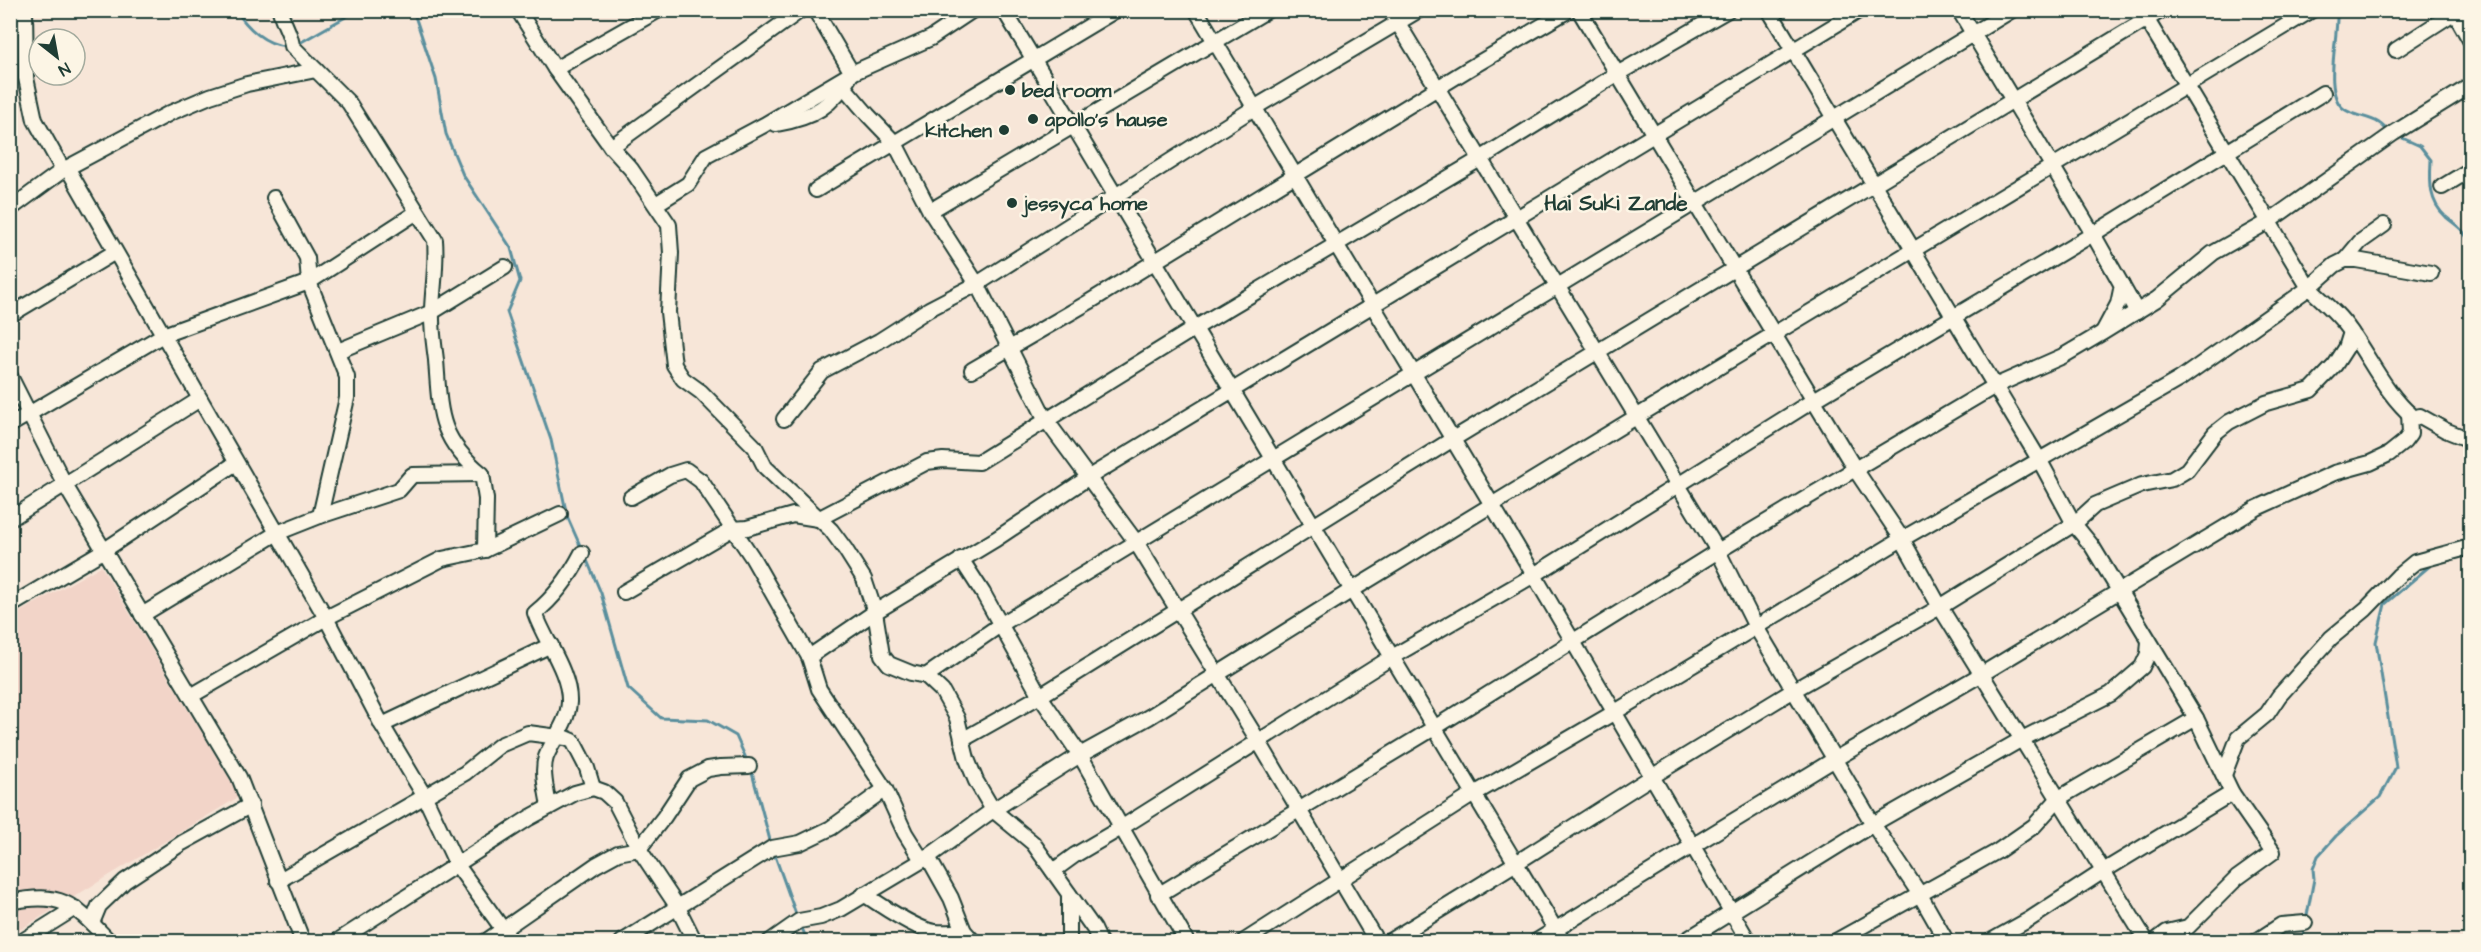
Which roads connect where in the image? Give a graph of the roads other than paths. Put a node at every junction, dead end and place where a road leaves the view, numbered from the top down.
1 (25, 10) edge
2 (280, 10) edge
3 (518, 10) edge
4 (659, 10) edge
5 (801, 10) edge
6 (815, 10) edge
7 (973, 10) edge
8 (1004, 10) edge
9 (1116, 10) edge
10 (1196, 10) edge
11 (1268, 10) edge
12 (1390, 10) edge
13 (1419, 10) edge
14 (1569, 10) edge
15 (1579, 10) edge
16 (1728, 10) edge
17 (1769, 10) edge
18 (1860, 10) edge
19 (1959, 10) edge
20 (2012, 10) edge
21 (2162, 10) edge
22 (2312, 10) edge
23 (2455, 11) edge
24 (2144, 15) edge
25 (1398, 24) junction
26 (1973, 33) junction
27 (2470, 40) edge
28 (1215, 43) junction
29 (1792, 50) junction
30 (2396, 50) dead end
31 (1034, 59) junction
32 (555, 69) junction
33 (316, 70) junction
34 (852, 73) junction
35 (1617, 74) junction
36 (2186, 85) junction
37 (2470, 86) edge
38 (844, 87) junction
39 (1437, 88) junction
40 (2323, 93) dead end
41 (2013, 101) junction
42 (1254, 108) junction
43 (1834, 119) junction
44 (764, 125) junction
45 (1073, 125) junction
46 (1654, 135) junction
47 (895, 143) junction
48 (611, 147) junction
49 (2226, 152) junction
50 (1480, 159) junction
51 (2053, 166) junction
52 (65, 170) junction
53 (2470, 171) edge
54 (1294, 175) junction
55 (1874, 185) junction
56 (2442, 187) dead end
57 (816, 190) dead end
58 (1116, 196) junction
59 (274, 198) dead end
60 (1695, 203) junction
61 (656, 204) junction
62 (10, 209) edge
63 (930, 211) junction
64 (417, 212) junction
65 (1516, 218) junction
66 (2268, 222) junction
67 (2384, 225) dead end
68 (2093, 234) junction
69 (1335, 244) junction
70 (1913, 251) junction
71 (115, 252) junction
72 (2345, 260) junction
73 (1154, 262) junction
74 (505, 267) dead end
75 (1735, 269) junction
76 (2431, 273) dead end
77 (309, 282) junction
78 (977, 284) junction
79 (1557, 285) junction
80 (2123, 287) junction
81 (2309, 288) junction
82 (2157, 299) junction
83 (1373, 306) junction
84 (432, 312) junction
85 (2137, 312) junction
86 (10, 315) edge
87 (1954, 317) junction
88 (1196, 328) junction
89 (2352, 332) junction
90 (1774, 333) junction
91 (2102, 333) junction
92 (163, 335) junction
93 (1010, 350) junction
94 (338, 351) junction
95 (1598, 353) junction
96 (972, 370) dead end
97 (1413, 373) junction
98 (10, 376) edge
99 (1995, 386) junction
100 (1232, 389) junction
101 (200, 399) junction
102 (1814, 400) junction
103 (2409, 413) junction
104 (30, 414) junction
105 (1636, 417) junction
106 (784, 419) dead end
107 (1046, 420) junction
108 (10, 425) edge
109 (1453, 439) junction
110 (2470, 440) edge
111 (1274, 459) junction
112 (2040, 460) junction
113 (236, 463) junction
114 (1855, 469) junction
115 (482, 474) junction
116 (1089, 477) junction
117 (1677, 484) junction
118 (65, 485) junction
119 (631, 497) dead end
120 (1493, 506) junction
121 (560, 514) dead end
122 (320, 516) junction
123 (10, 519) edge
124 (818, 519) junction
125 (2074, 524) junction
126 (1313, 527) junction
127 (732, 529) junction
128 (277, 533) junction
129 (1902, 540) junction
130 (1136, 542) junction
131 (2470, 547) edge
132 (485, 550) junction
133 (103, 551) junction
134 (1718, 551) junction
135 (582, 553) dead end
136 (961, 559) junction
137 (1534, 575) junction
138 (1352, 590) junction
139 (2119, 590) junction
140 (624, 592) dead end
141 (10, 606) edge
142 (1940, 607) junction
143 (1179, 610) junction
144 (874, 612) junction
145 (142, 615) junction
146 (326, 618) junction
147 (1000, 625) junction
148 (1756, 627) junction
149 (2149, 641) junction
150 (1574, 642) junction
151 (551, 645) junction
152 (809, 657) junction
153 (1392, 657) junction
154 (1215, 674) junction
155 (1982, 674) junction
156 (926, 676) junction
157 (1794, 690) junction
158 (191, 696) junction
159 (1040, 696) junction
160 (1615, 712) junction
161 (2196, 718) junction
162 (382, 725) junction
163 (1434, 728) junction
164 (557, 738) junction
165 (2022, 739) junction
166 (962, 741) junction
167 (1259, 742) junction
168 (1080, 755) junction
169 (1835, 759) junction
170 (749, 766) dead end
171 (2224, 775) junction
172 (1653, 776) junction
173 (593, 788) junction
174 (885, 789) junction
175 (2232, 792) junction
176 (1474, 794) junction
177 (425, 797) junction
178 (2059, 798) junction
179 (251, 805) junction
180 (549, 807) junction
181 (1298, 809) junction
182 (993, 810) junction
183 (1873, 824) junction
184 (1121, 828) junction
185 (1693, 845) junction
186 (639, 849) junction
187 (925, 859) junction
188 (1516, 863) junction
189 (457, 865) junction
190 (2105, 870) junction
191 (1053, 871) junction
192 (1340, 881) junction
193 (278, 882) junction
194 (1919, 893) junction
195 (864, 894) junction
196 (1069, 894) junction
197 (1158, 895) junction
198 (10, 902) edge
199 (676, 906) junction
200 (75, 908) junction
201 (1731, 911) junction
202 (92, 923) junction
203 (2305, 923) dead end
204 (504, 928) junction
205 (969, 936) edge
206 (1559, 936) edge
207 (21, 942) edge
208 (110, 942) edge
209 (303, 942) edge
210 (336, 942) edge
211 (485, 942) edge
212 (512, 942) edge
213 (622, 942) edge
214 (695, 942) edge
215 (769, 942) edge
216 (1069, 942) edge
217 (1100, 942) edge
218 (1187, 942) edge
219 (1243, 942) edge
220 (1377, 942) edge
221 (1388, 942) edge
222 (1535, 942) edge
223 (1683, 942) edge
224 (1749, 942) edge
225 (1834, 942) edge
226 (1947, 942) edge
227 (1989, 942) edge
228 (2147, 942) edge
229 (2154, 942) edge
230 (2255, 942) edge

1 - 52 street
2 - 33 street
3 - 32 street
4 - 32 street
5 - 48 street
6 - 34 street
7 - 34 street
8 - 31 street
9 - 31 street
10 - 28 street
11 - 28 street
12 - 25 street
13 - 25 street
14 - 39 street
15 - 35 street
16 - 35 street
17 - 29 street
18 - 29 street
19 - 26 street
20 - 26 street
21 - 24 street
22 - 36 street
23 - 27 street
23 - 30 street
24 - 36 street
24 - 41 street
25 - 39 street
25 - 42 street
26 - 41 street
26 - 43 street
28 - 42 street
28 - 45 street
29 - 43 street
29 - 46 street
31 - 45 street
31 - 47 street
32 - 48 street
33 - 52 street
33 - 64 street
34 - 38 street
34 - 44 street
35 - 46 street
35 - 50 street
36 - 49 street
36 - 51 street
37 - 66 street
38 - 44 street
38 - 47 street
39 - 50 street
39 - 54 street
40 - 49 street
41 - 51 street
41 - 55 street
42 - 54 street
42 - 58 street
43 - 55 street
43 - 60 street
44 - 61 street
45 - 58 street
45 - 63 street
46 - 60 street
46 - 65 street
47 - 57 street
47 - 63 street
48 - 61 street
49 - 66 street
49 - 68 street
50 - 65 street
50 - 69 street
51 - 68 street
51 - 70 street
52 - 62 street
52 - 71 street
53 - 56 street
54 - 69 street
54 - 73 street
55 - 70 street
55 - 75 street
58 - 73 street
58 - 78 street
59 - 77 street
60 - 75 street
60 - 79 street
61 - 124 street
63 - 78 street
64 - 77 street
64 - 84 street
65 - 79 street
65 - 83 street
66 - 81 street
66 - 82 street
67 - 72 street
68 - 80 street
68 - 87 street
69 - 83 street
69 - 88 street
70 - 87 street
70 - 90 street
71 - 86 street
71 - 92 street
72 - 76 street
72 - 81 street
73 - 88 street
73 - 93 street
74 - 84 street
75 - 90 street
75 - 95 street
77 - 92 street
77 - 94 street
78 - 93 street
78 - 106 street
79 - 95 street
79 - 97 street
80 - 82 street
80 - 85 street
80 - 91 street
81 - 89 street
81 - 112 street
82 - 85 street
83 - 97 street
83 - 100 street
84 - 94 street
84 - 115 street
85 - 91 street
87 - 99 street
87 - 102 street
88 - 100 street
88 - 107 street
89 - 103 street
89 - 125 street
90 - 102 street
90 - 105 street
91 - 99 street
92 - 101 street
92 - 104 street
93 - 96 street
93 - 107 street
94 - 122 street
95 - 105 street
95 - 109 street
97 - 109 street
97 - 111 street
98 - 104 street
99 - 112 street
99 - 114 street
100 - 111 street
100 - 116 street
101 - 113 street
101 - 118 street
102 - 114 street
102 - 117 street
103 - 110 street
103 - 139 street
104 - 108 street
104 - 118 street
105 - 117 street
105 - 120 street
107 - 116 street
107 - 124 street
109 - 120 street
109 - 126 street
111 - 126 street
111 - 130 street
112 - 125 street
112 - 129 street
113 - 128 street
113 - 133 street
114 - 129 street
114 - 134 street
115 - 122 street
115 - 132 street
116 - 130 street
116 - 136 street
117 - 134 street
117 - 137 street
118 - 123 street
118 - 133 street
119 - 127 street
120 - 137 street
120 - 138 street
121 - 132 street
122 - 128 street
124 - 127 street
124 - 144 street
125 - 139 street
125 - 142 street
126 - 138 street
126 - 143 street
127 - 140 street
127 - 152 street
128 - 145 street
128 - 146 street
129 - 142 street
129 - 148 street
130 - 143 street
130 - 147 street
131 - 171 street
132 - 146 street
133 - 141 street
133 - 145 street
134 - 148 street
134 - 150 street
135 - 151 street
136 - 144 street
136 - 147 street
137 - 150 street
137 - 153 street
138 - 153 street
138 - 154 street
139 - 149 street
139 - 155 street
142 - 155 street
142 - 157 street
143 - 154 street
143 - 159 street
144 - 152 street
144 - 156 street
145 - 158 street
146 - 158 street
146 - 162 street
147 - 156 street
147 - 159 street
148 - 157 street
148 - 160 street
149 - 161 street
149 - 165 street
150 - 160 street
150 - 163 street
151 - 162 street
151 - 164 street
152 - 174 street
153 - 163 street
153 - 167 street
154 - 167 street
154 - 168 street
155 - 165 street
155 - 169 street
156 - 166 street
157 - 169 street
157 - 172 street
158 - 179 street
159 - 166 street
159 - 168 street
160 - 172 street
160 - 176 street
161 - 171 street
161 - 178 street
162 - 177 street
163 - 176 street
163 - 181 street
164 - 173 street
164 - 177 street
164 - 180 street
165 - 178 street
165 - 183 street
166 - 182 street
167 - 181 street
167 - 184 street
168 - 182 street
168 - 184 street
169 - 183 street
169 - 185 street
170 - 186 street
171 - 175 street
172 - 185 street
172 - 188 street
173 - 180 street
173 - 186 street
174 - 187 street
174 - 199 street
175 - 190 street
175 - 229 street
176 - 188 street
176 - 192 street
177 - 189 street
177 - 193 street
178 - 190 street
178 - 194 street
179 - 193 street
179 - 202 street
180 - 189 street
181 - 192 street
181 - 197 street
182 - 187 street
182 - 191 street
183 - 194 street
183 - 201 street
184 - 191 street
184 - 197 street
185 - 201 street
185 - 206 street
186 - 199 street
186 - 204 street
187 - 195 street
187 - 205 street
188 - 206 street
188 - 221 street
189 - 204 street
189 - 210 street
190 - 227 street
190 - 228 street
191 - 196 street
192 - 219 street
192 - 220 street
193 - 209 street
194 - 225 street
194 - 226 street
195 - 205 street
195 - 215 street
196 - 216 street
196 - 217 street
197 - 218 street
198 - 200 street
199 - 213 street
199 - 214 street
200 - 202 street
200 - 207 street
201 - 223 street
201 - 224 street
202 - 208 street
203 - 230 street
204 - 211 street
204 - 212 street
206 - 222 street

